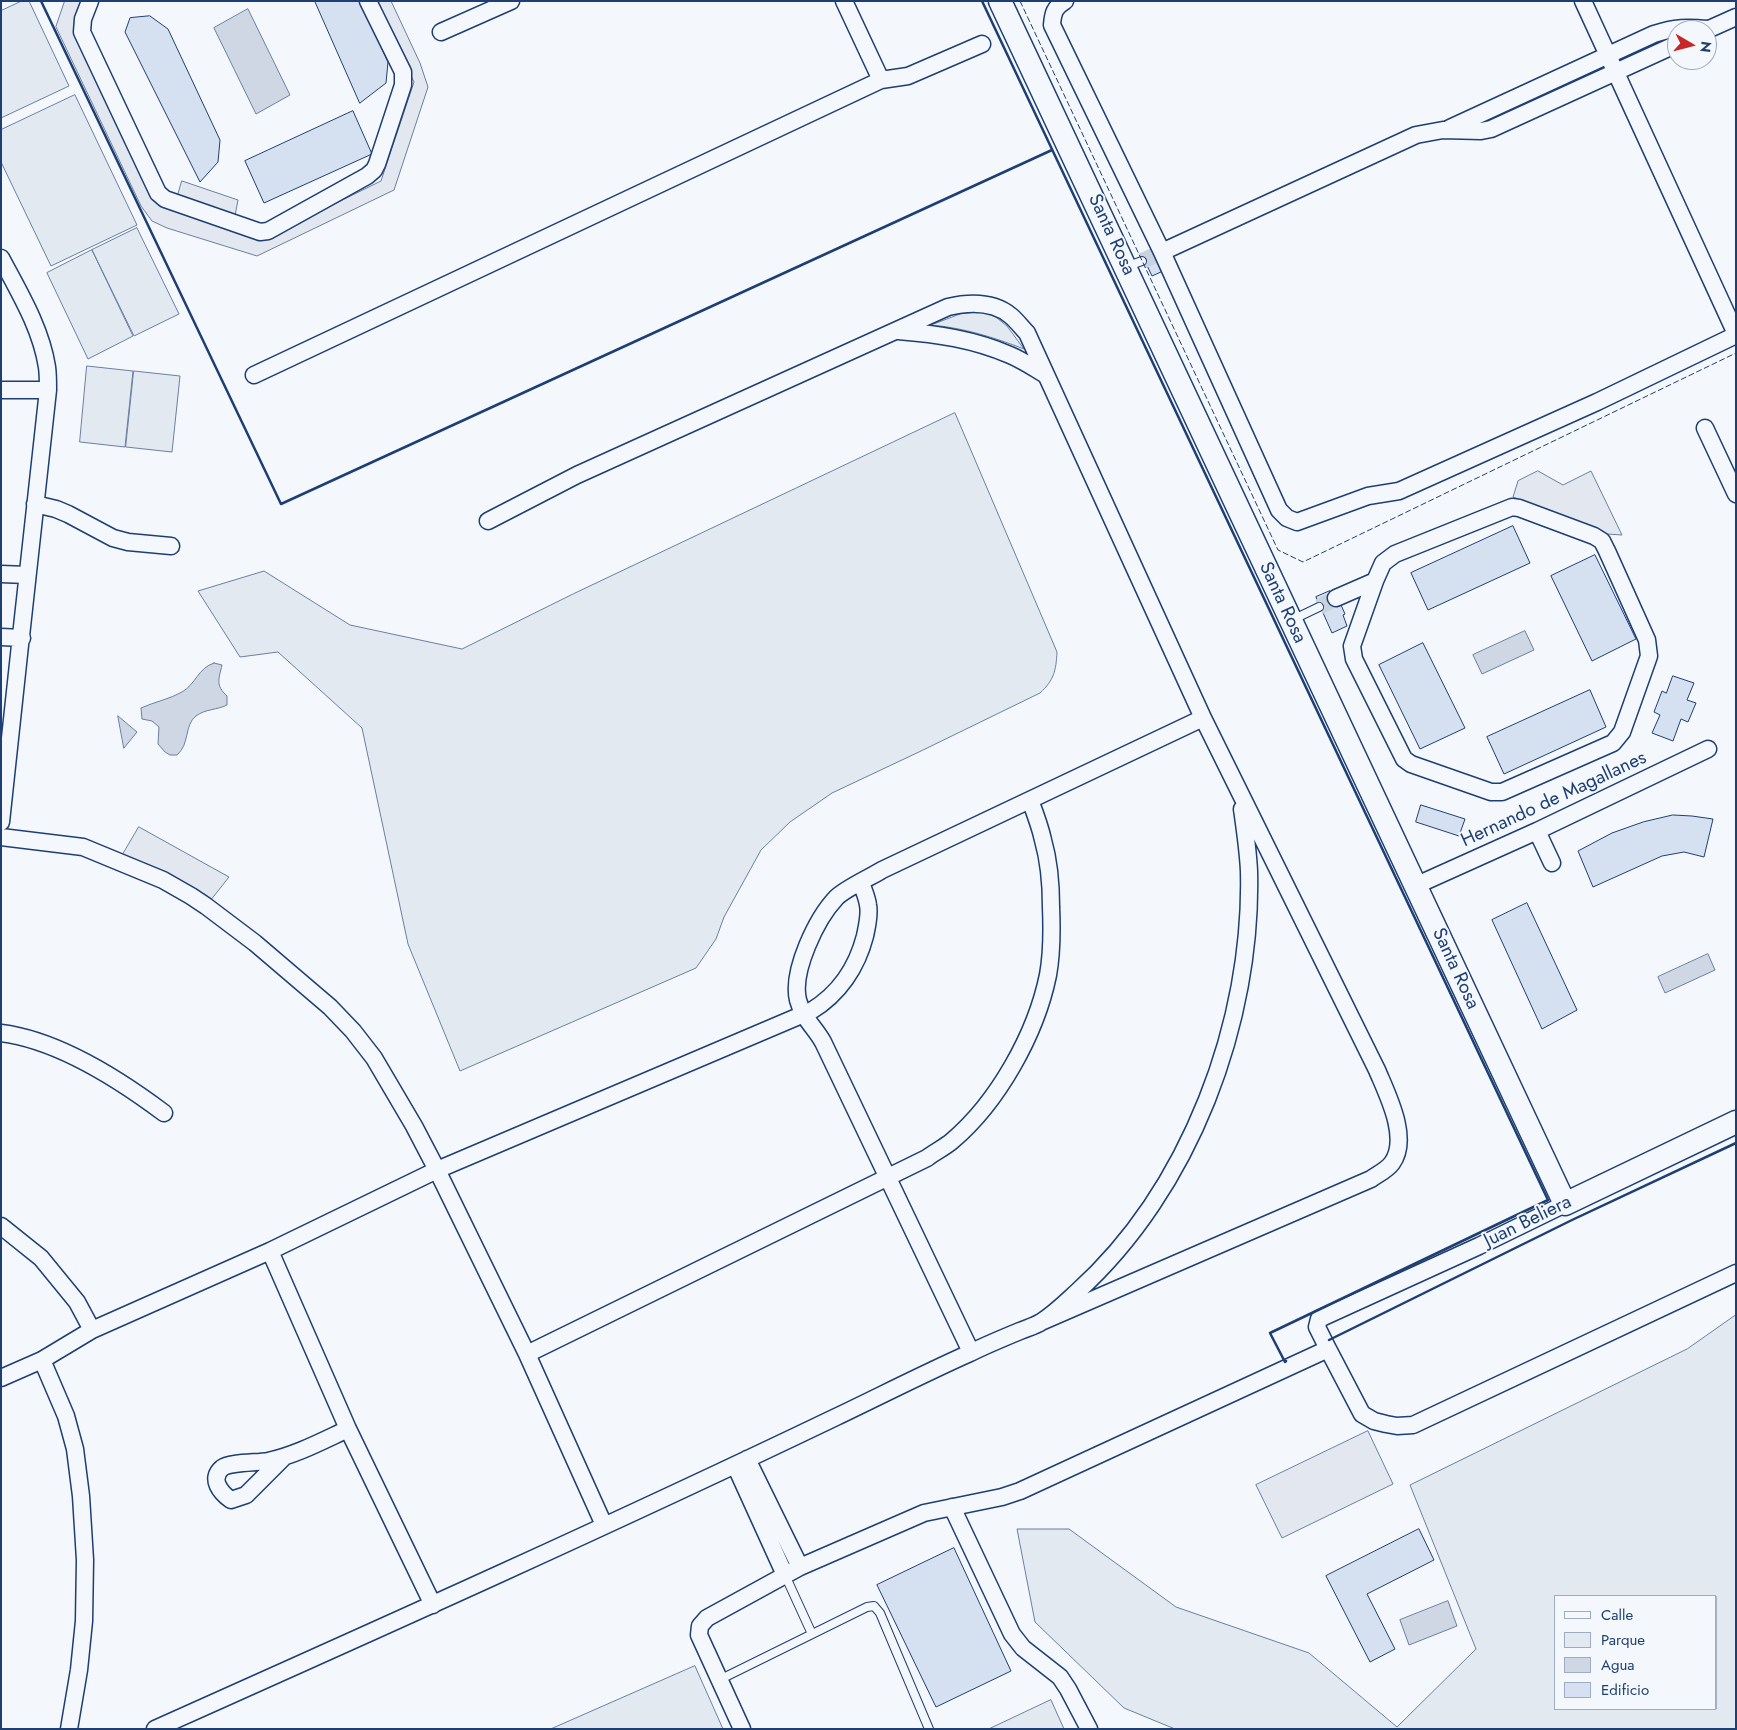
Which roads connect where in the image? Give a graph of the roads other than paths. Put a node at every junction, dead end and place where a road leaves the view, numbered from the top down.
1 (90, 1) edge
2 (368, 1) edge
3 (511, 1) edge
4 (844, 1) edge
5 (1000, 1) edge
6 (1065, 1) edge
7 (1583, 1) edge
8 (1736, 17) edge
9 (1717, 26) edge
10 (1667, 29) edge
11 (441, 32) dead end
12 (982, 44) dead end
13 (1667, 49) edge
14 (1608, 55) junction
15 (1616, 72) junction
16 (881, 80) junction
17 (1446, 130) junction
18 (1162, 252) junction
19 (1, 258) edge
20 (895, 330) junction
21 (1736, 334) edge
22 (254, 375) dead end
23 (1046, 375) junction
24 (1, 390) edge
25 (48, 390) junction
26 (1705, 428) dead end
27 (1736, 494) edge
28 (35, 504) junction
29 (488, 521) dead end
30 (171, 546) dead end
31 (1, 574) edge
32 (27, 575) junction
33 (1375, 581) junction
34 (1336, 598) tunnel mouth
35 (1319, 607) tunnel mouth
36 (1291, 621) junction
37 (1, 637) edge
38 (22, 638) junction
39 (1203, 718) junction
40 (1708, 749) dead end
41 (1240, 795) junction
42 (1030, 800) junction
43 (1, 822) edge
44 (1537, 831) junction
45 (1, 837) edge
46 (1552, 863) dead end
47 (861, 882) junction
48 (1416, 885) junction
49 (802, 1014) junction
50 (1, 1033) edge
51 (164, 1114) dead end
52 (1736, 1122) edge
53 (437, 1170) junction
54 (889, 1178) junction
55 (1565, 1204) junction
56 (1, 1226) edge
57 (270, 1251) junction
58 (1736, 1273) edge
59 (1041, 1322) junction
60 (92, 1330) junction
61 (1328, 1349) junction
62 (971, 1352) junction
63 (527, 1354) junction
64 (42, 1360) junction
65 (1, 1378) edge
66 (348, 1429) junction
67 (283, 1458) dead end
68 (741, 1462) junction
69 (952, 1507) junction
70 (604, 1525) junction
71 (800, 1567) junction
72 (786, 1575) junction
73 (433, 1605) junction
74 (812, 1634) junction
75 (719, 1680) junction
76 (69, 1729) edge
77 (156, 1729) edge
78 (742, 1729) edge
79 (930, 1729) edge
80 (1089, 1729) edge

1 - 2 street
3 - 11 street
4 - 16 street
5 - 36 street, Santa Rosa
6 - 18 street
7 - 14 street
8 - 9 street
10 - 14 street
12 - 16 street
13 - 15 street
14 - 15 street
14 - 17 street
15 - 17 street
15 - 21 street
16 - 22 street
17 - 18 street
18 - 21 street
19 - 25 street
20 - 23 street
20 - 23 street
20 - 29 street
23 - 39 street
24 - 25 street
25 - 28 street
26 - 27 street
28 - 30 street
28 - 32 street
31 - 32 street
32 - 38 street
33 - 33 street
33 - 34 street
35 - 36 lane
36 - 48 street, Santa Rosa
37 - 38 street
38 - 43 street
39 - 41 street
39 - 42 street
40 - 44 street, Hernando de Magallanes
41 - 59 street
41 - 59 street
42 - 47 street
42 - 54 street
44 - 46 street
44 - 48 street, Hernando de Magallanes
45 - 53 street
47 - 49 street
47 - 49 street
48 - 55 street, Santa Rosa
49 - 53 street
49 - 54 street
50 - 51 street
52 - 55 street, Juan Beliera
53 - 57 street
53 - 63 street
54 - 62 street
54 - 63 street
55 - 61 street, Juan Beliera
56 - 60 street
57 - 60 street
57 - 66 street
58 - 61 street
59 - 62 street
60 - 64 street
61 - 69 street
62 - 68 street
63 - 70 street
64 - 65 street
64 - 76 street
66 - 67 street
66 - 73 street
68 - 70 street
68 - 71 street
68 - 72 street
69 - 71 street
69 - 80 street
70 - 73 street
71 - 72 street
72 - 74 lane
72 - 75 street
73 - 77 street
74 - 75 lane
74 - 79 lane
75 - 78 street

